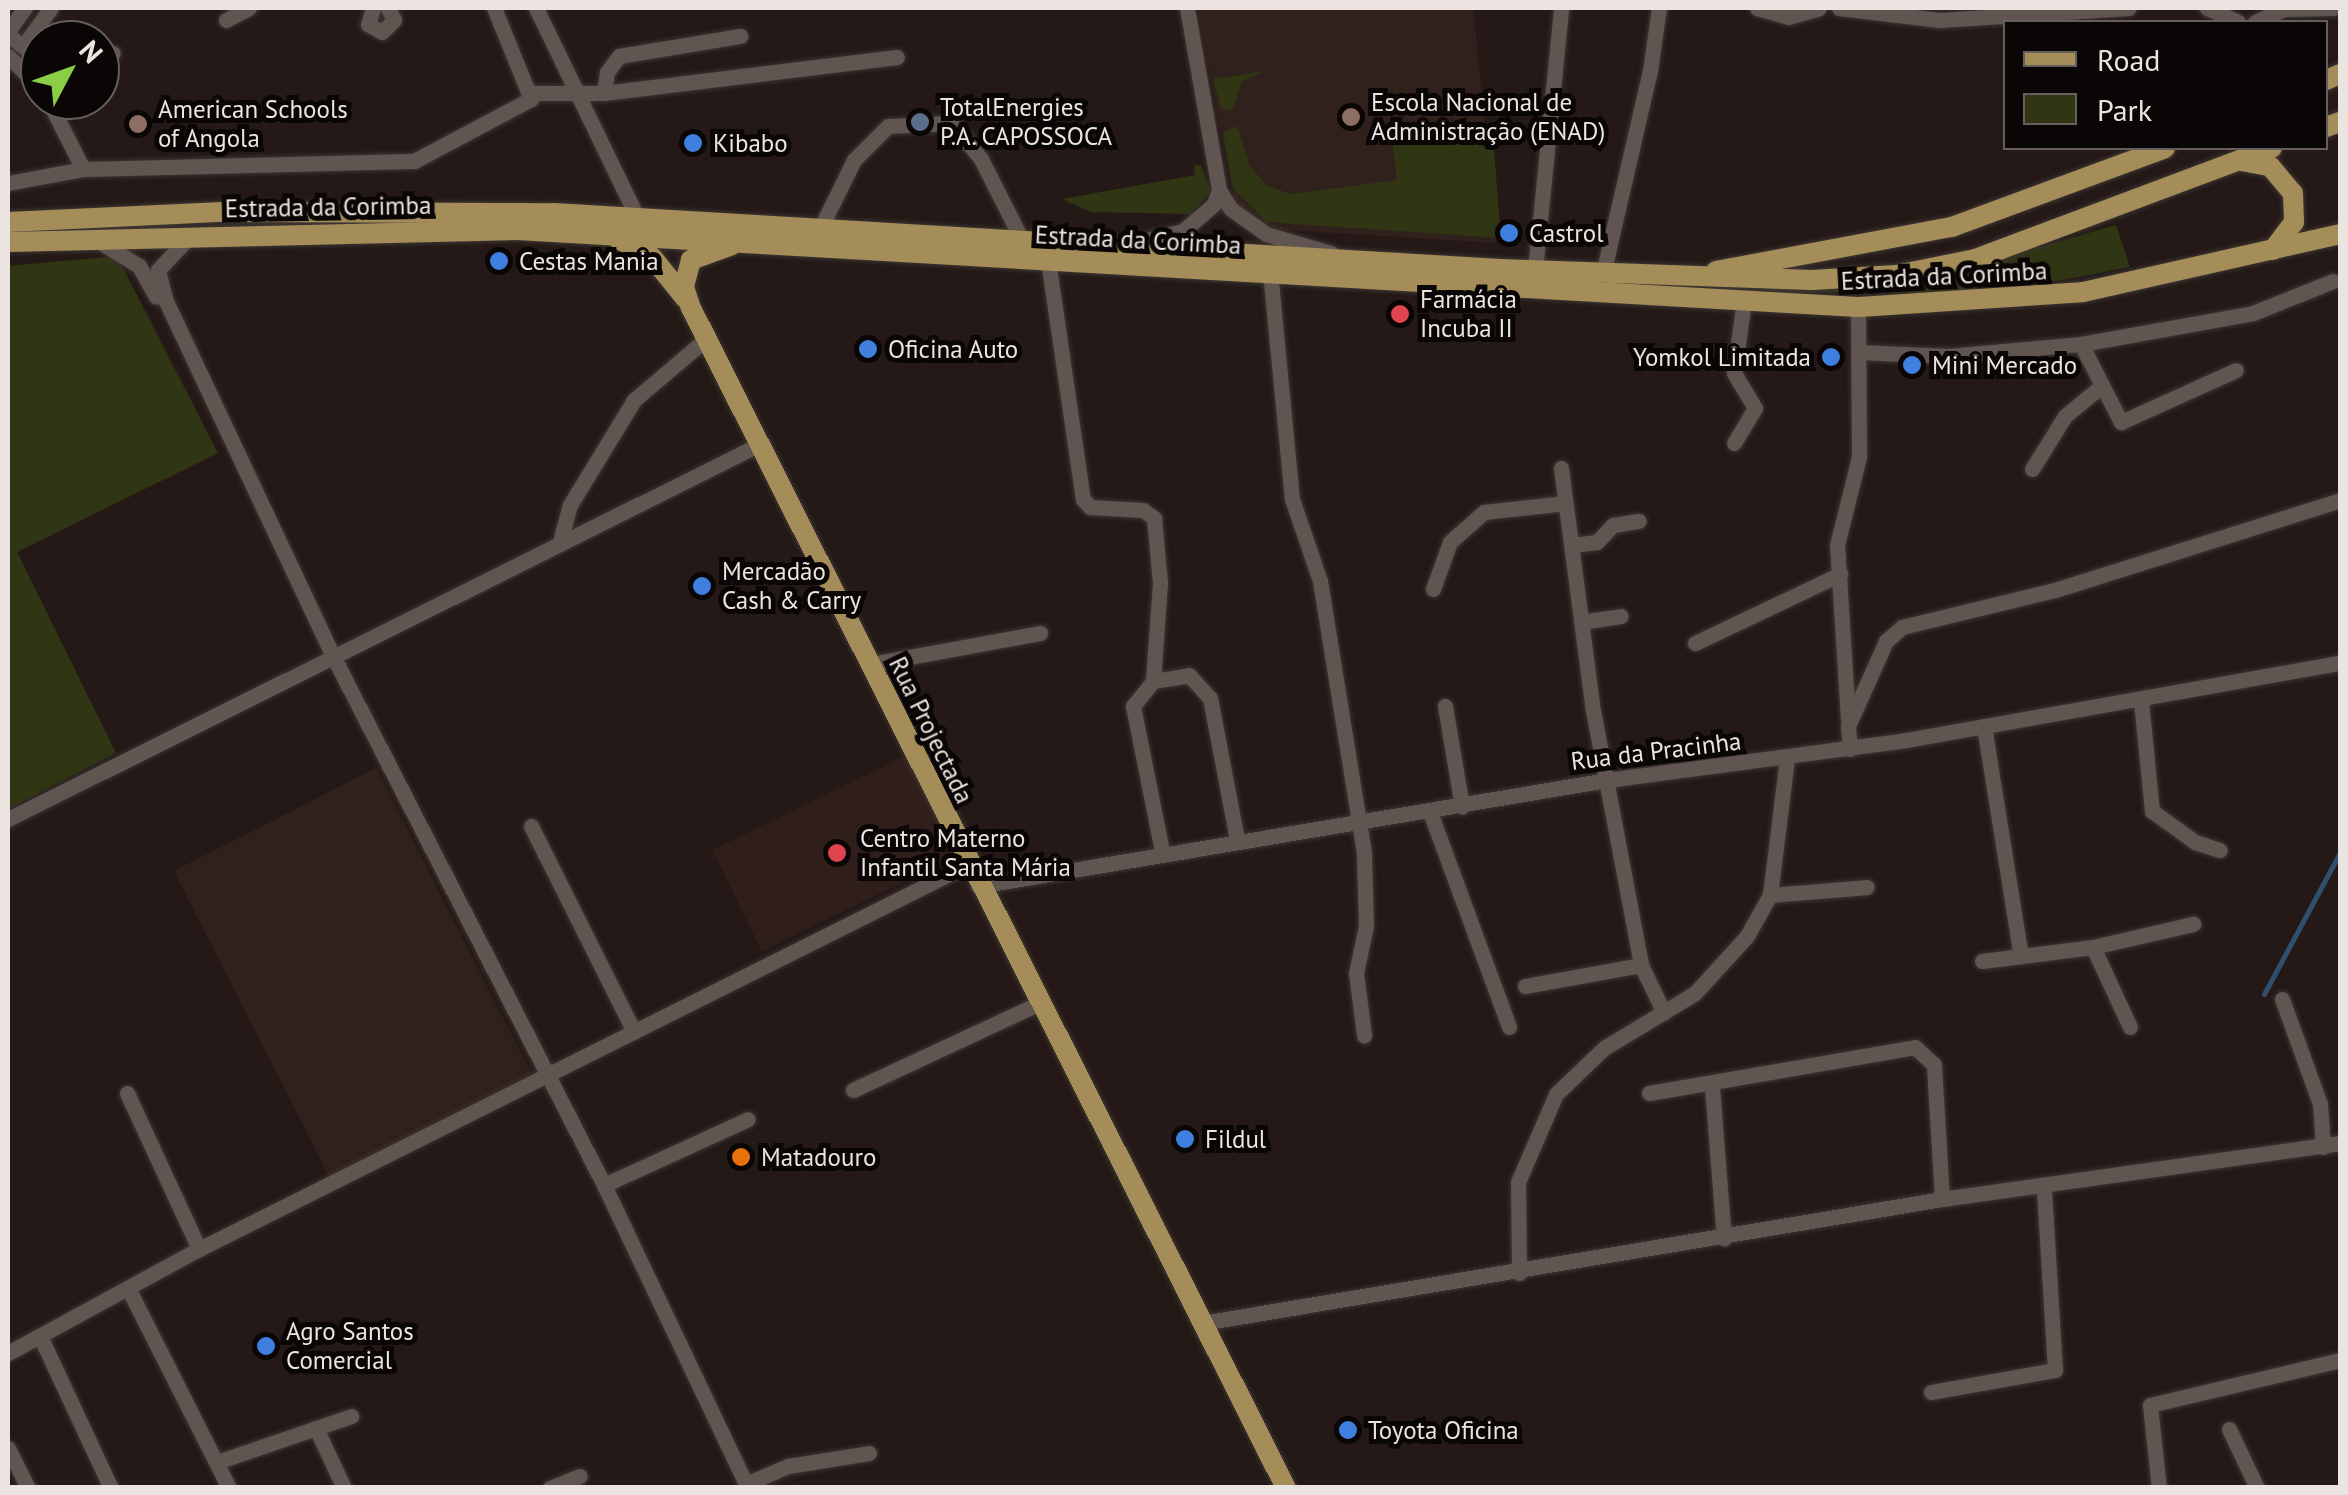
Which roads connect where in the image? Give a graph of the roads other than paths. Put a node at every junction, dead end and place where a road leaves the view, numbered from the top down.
1 (25, 8) edge
2 (249, 8) edge
3 (373, 8) edge
4 (388, 8) edge
5 (494, 8) edge
6 (536, 8) edge
7 (1187, 8) edge
8 (1562, 8) edge
9 (1659, 8) edge
10 (1757, 8) edge
11 (1819, 8) edge
12 (1838, 8) edge
13 (2129, 8) edge
14 (2207, 8) edge
15 (2333, 8) edge
16 (226, 20) dead end
17 (2234, 20) edge
18 (2259, 20) edge
19 (8, 33) edge
20 (740, 36) dead end
21 (897, 57) dead end
22 (578, 92) junction
23 (534, 93) junction
24 (604, 93) junction
25 (58, 120) edge
26 (2161, 150) edge
27 (2267, 150) edge
28 (2230, 164) junction
29 (83, 170) junction
30 (8, 183) edge
31 (1219, 190) junction
32 (637, 217) junction
33 (8, 222) edge
34 (821, 227) junction
35 (193, 234) junction
36 (605, 234) junction
37 (2340, 234) edge
38 (85, 236) junction
39 (1022, 240) junction
40 (749, 241) junction
41 (8, 242) edge
42 (1125, 246) junction
43 (2262, 256) junction
44 (1349, 258) junction
45 (1048, 260) junction
46 (1535, 270) junction
47 (1270, 271) junction
48 (1603, 274) junction
49 (1686, 278) junction
50 (2333, 282) dead end
51 (1744, 300) junction
52 (1858, 307) junction
53 (692, 308) junction
54 (172, 315) junction
55 (708, 338) junction
56 (2080, 344) junction
57 (1859, 352) junction
58 (2236, 370) dead end
59 (2099, 388) junction
60 (760, 444) junction
61 (1734, 444) dead end
62 (1561, 468) dead end
63 (2032, 469) dead end
64 (2340, 500) edge
65 (1566, 504) junction
66 (1639, 521) dead end
67 (561, 538) junction
68 (1572, 545) junction
69 (1840, 574) junction
70 (1433, 589) dead end
71 (1621, 616) dead end
72 (1581, 622) junction
73 (1040, 633) dead end
74 (1695, 643) dead end
75 (333, 656) junction
76 (2340, 663) edge
77 (871, 664) junction
78 (1152, 681) junction
79 (2141, 701) junction
80 (1445, 706) dead end
81 (1848, 726) junction
82 (1984, 726) junction
83 (1850, 749) junction
84 (1787, 759) junction
85 (1607, 780) junction
86 (1462, 808) junction
87 (1430, 812) junction
88 (8, 819) edge
89 (1360, 820) junction
90 (531, 826) dead end
91 (1236, 840) junction
92 (2220, 850) dead end
93 (1162, 851) junction
94 (968, 865) junction
95 (978, 886) junction
96 (1867, 887) dead end
97 (1770, 895) junction
98 (2193, 924) dead end
99 (2093, 947) junction
100 (2021, 956) junction
101 (1982, 961) dead end
102 (1641, 965) junction
103 (1525, 986) dead end
104 (2282, 999) dead end
105 (1042, 1002) junction
106 (1664, 1013) junction
107 (2130, 1027) dead end
108 (1509, 1028) dead end
109 (634, 1032) junction
110 (1364, 1035) dead end
111 (548, 1077) junction
112 (1712, 1086) junction
113 (853, 1090) dead end
114 (127, 1093) dead end
115 (1649, 1093) dead end
116 (748, 1120) dead end
117 (2340, 1144) edge
118 (2324, 1147) junction
119 (604, 1185) junction
120 (2044, 1188) junction
121 (1942, 1199) junction
122 (1724, 1239) junction
123 (199, 1249) junction
124 (1519, 1273) junction
125 (129, 1290) junction
126 (1202, 1323) junction
127 (40, 1336) junction
128 (8, 1353) edge
129 (2340, 1360) edge
130 (1931, 1392) dead end
131 (351, 1416) dead end
132 (316, 1428) junction
133 (2229, 1428) dead end
134 (8, 1448) edge
135 (869, 1453) dead end
136 (217, 1462) junction
137 (580, 1476) dead end
138 (747, 1486) edge
139 (28, 1488) edge
140 (111, 1488) edge
141 (229, 1488) edge
142 (344, 1488) edge
143 (550, 1488) edge
144 (1286, 1488) edge
145 (2159, 1488) edge
146 (2257, 1488) edge

1 - 19 street
2 - 16 street
3 - 4 street
5 - 23 street
6 - 22 street
7 - 31 street
8 - 46 street
9 - 48 street
10 - 11 street
12 - 13 street
14 - 17 street
15 - 18 street
20 - 24 street
21 - 24 street
22 - 23 street
22 - 24 street
22 - 32 street
23 - 29 street
25 - 29 street
26 - 49 main road, Estrada da Corimba
27 - 28 main road, Estrada da Corimba
28 - 43 main road
28 - 49 main road, Estrada da Corimba
29 - 30 street
31 - 42 street
31 - 44 street
32 - 33 main road, Estrada da Corimba
32 - 34 main road, Estrada da Corimba
34 - 39 main road, Estrada da Corimba
34 - 39 street
35 - 36 main road, Estrada da Corimba
35 - 38 main road, Estrada da Corimba
35 - 54 street
36 - 40 main road, Estrada da Corimba
36 - 53 main road
37 - 43 main road, Estrada da Corimba
38 - 41 main road, Estrada da Corimba
38 - 54 street
39 - 42 main road, Estrada da Corimba
40 - 45 main road, Estrada da Corimba
40 - 53 main road, Rua Projectada
42 - 44 main road, Estrada da Corimba
43 - 52 main road, Estrada da Corimba
44 - 46 main road, Estrada da Corimba
45 - 47 main road, Estrada da Corimba
45 - 78 street
46 - 48 main road, Estrada da Corimba
47 - 51 main road, Estrada da Corimba
47 - 89 street
48 - 49 main road, Estrada da Corimba
50 - 56 street
51 - 52 main road, Estrada da Corimba
51 - 61 street
52 - 57 street
53 - 55 main road, Rua Projectada
54 - 75 street
55 - 60 main road, Rua Projectada
55 - 67 street
56 - 57 street
56 - 59 street
57 - 69 street
58 - 59 street
59 - 63 street
60 - 67 street
60 - 77 main road, Rua Projectada
62 - 65 street
64 - 81 street
65 - 68 street
65 - 70 street
66 - 68 street
67 - 75 street
68 - 72 street
69 - 74 street
69 - 81 street
71 - 72 street
72 - 85 street
73 - 77 street
75 - 88 street
75 - 111 street
76 - 79 street, Rua da Pracinha
77 - 94 main road, Rua Projectada
78 - 91 street
78 - 93 street
79 - 82 street, Rua da Pracinha
79 - 92 street
80 - 86 street
81 - 83 street
82 - 83 street, Rua da Pracinha
82 - 100 street
83 - 84 street, Rua da Pracinha
84 - 85 street, Rua da Pracinha
84 - 97 street
85 - 86 street, Rua da Pracinha
85 - 102 street
86 - 87 street, Rua da Pracinha
87 - 89 street, Rua da Pracinha
87 - 108 street
89 - 91 street, Rua da Pracinha
89 - 110 street
90 - 109 street
91 - 93 street, Rua da Pracinha
93 - 95 street, Rua da Pracinha
94 - 95 main road, Rua Projectada
94 - 109 street
95 - 105 main road, Rua Projectada
96 - 97 street
97 - 106 street
98 - 99 street
99 - 100 street
99 - 107 street
100 - 101 street
102 - 103 street
102 - 106 street
104 - 118 street
105 - 113 street
105 - 126 main road, Rua Projectada
106 - 124 street
109 - 111 street
111 - 119 street
111 - 123 street
112 - 115 street
112 - 121 street
112 - 122 street
114 - 123 street
116 - 119 street
117 - 118 street
118 - 120 street
119 - 138 street
120 - 121 street
120 - 130 street
121 - 122 street
122 - 124 street
123 - 125 street
124 - 126 street
125 - 127 street
125 - 136 street
126 - 144 main road, Rua Projectada
127 - 128 street
127 - 140 street
129 - 145 street
131 - 132 street
132 - 136 street
132 - 142 street
133 - 146 street
134 - 139 street
135 - 138 street
136 - 141 street
137 - 143 street

